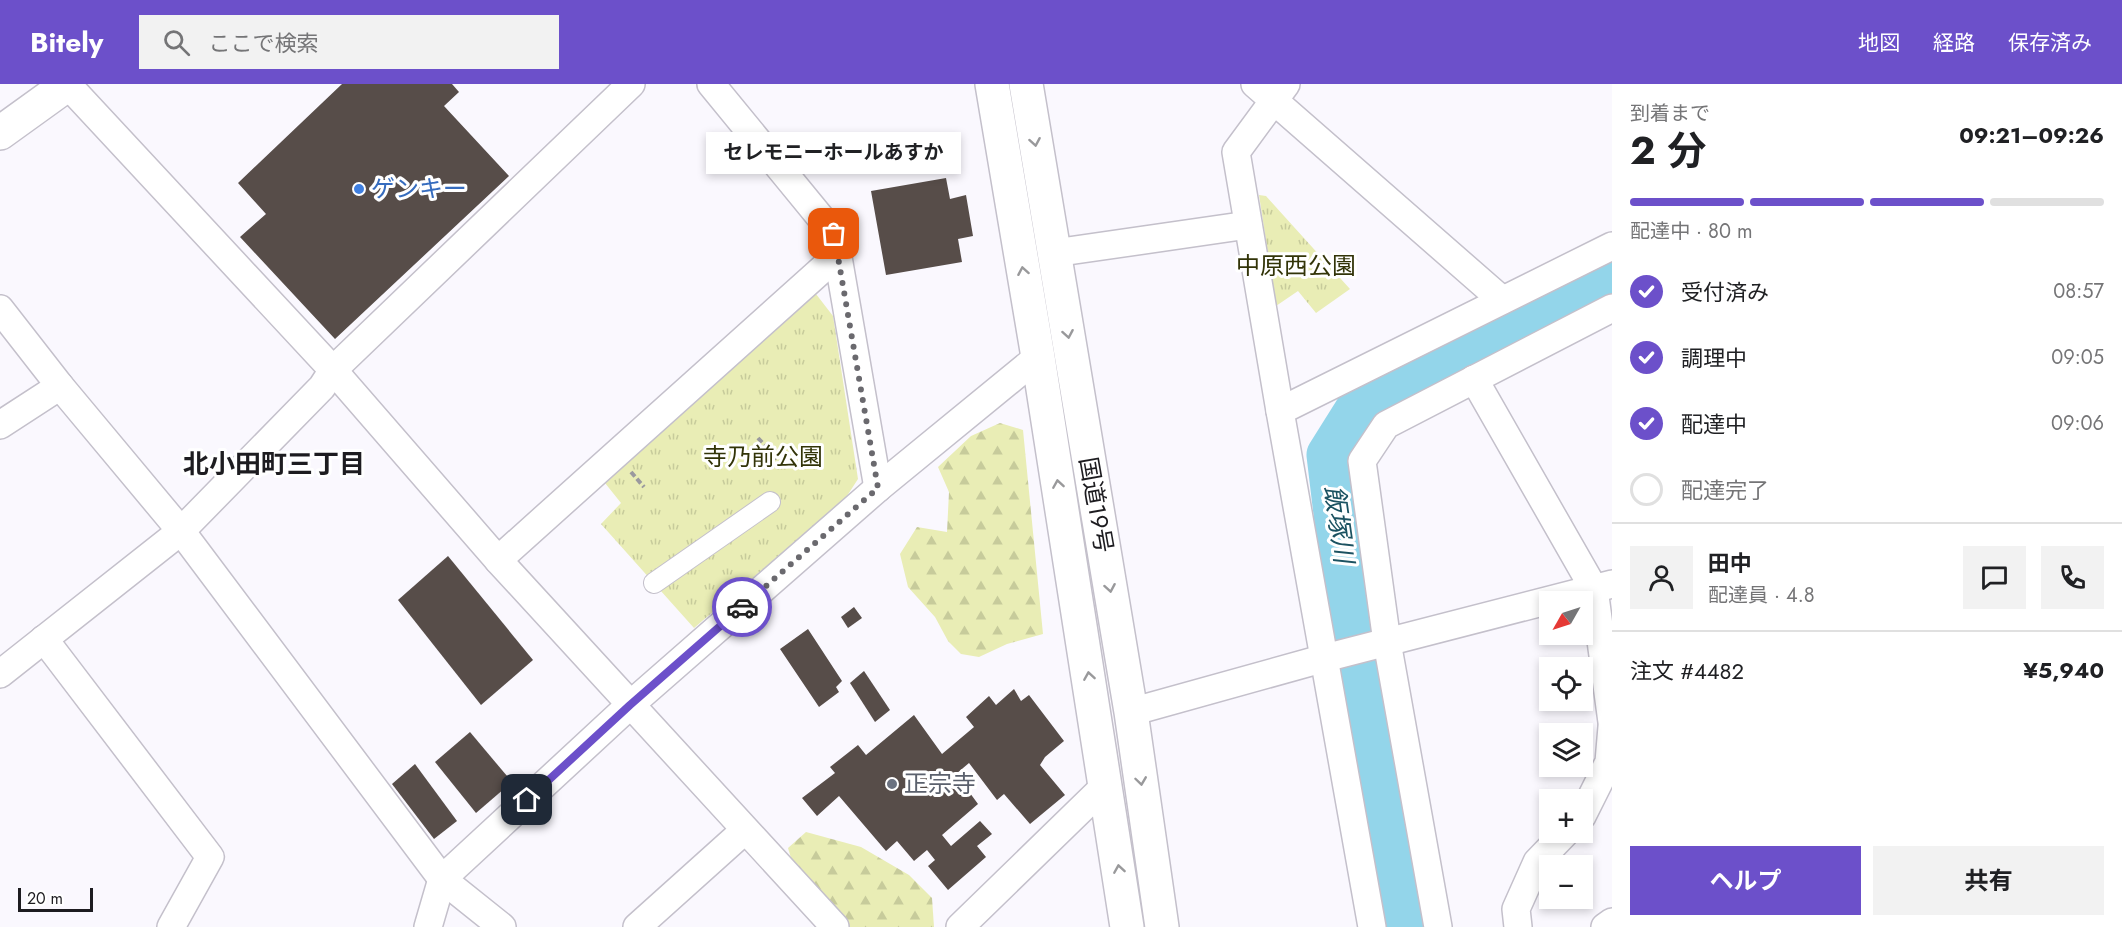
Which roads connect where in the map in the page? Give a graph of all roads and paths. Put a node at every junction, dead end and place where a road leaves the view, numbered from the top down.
1 (68, 84) edge
2 (631, 84) edge
3 (711, 84) edge
4 (992, 84) edge
5 (1026, 84) edge
6 (1271, 90) edge
7 (0, 133) edge
8 (1248, 225) junction
9 (1612, 246) edge
10 (1054, 253) junction
11 (838, 255) junction
12 (1502, 300) junction
13 (1612, 308) edge
14 (0, 309) edge
15 (1038, 357) junction
16 (333, 370) junction
17 (1474, 379) junction
18 (60, 386) junction
19 (1280, 411) junction
20 (0, 424) edge
21 (758, 438) dead end
22 (777, 459) dead end
23 (878, 488) junction
24 (770, 502) dead end
25 (181, 531) junction
26 (498, 560) junction
27 (654, 583) dead end
28 (1603, 586) edge
29 (44, 639) junction
30 (1387, 642) junction
31 (1325, 658) junction
32 (0, 674) edge
33 (630, 705) junction
34 (1131, 712) junction
35 (1612, 722) edge
36 (1612, 727) edge
37 (1106, 786) junction
38 (1593, 794) edge
39 (745, 830) junction
40 (1555, 843) edge
41 (442, 879) junction
42 (1612, 922) edge
43 (171, 927) edge
44 (428, 927) edge
45 (502, 927) edge
46 (637, 927) edge
47 (835, 927) edge
48 (960, 927) edge
49 (1127, 927) edge
50 (1162, 927) edge
51 (1371, 927) edge
52 (1438, 927) edge
53 (1518, 927) edge
54 (1605, 927) edge

1 - 7 main road
1 - 16 street
2 - 16 street
3 - 11 street
15 -> 4 main road, 国道19号
5 -> 10 main road, 国道19号
6 - 8 street
6 - 12 street
8 - 10 street
8 - 19 street
9 - 12 street
10 -> 34 main road, 国道19号
11 - 23 street
11 - 26 street
12 - 19 street
13 - 17 street
14 - 18 street
15 - 23 street
37 -> 15 main road, 国道19号
16 - 25 street
16 - 26 street
17 - 28 street
17 - 30 street
18 - 20 street
18 - 25 street
19 - 31 street
21 - 22 path
23 - 33 street
24 - 27 street
25 - 29 street
25 - 41 street
26 - 33 street
28 - 30 street
28 - 35 street
29 - 32 street
29 - 43 street
30 - 31 street
30 - 52 street
31 - 34 street
31 - 51 street
33 - 39 street
33 - 41 street
34 -> 50 main road, 国道19号
36 - 38 street
37 - 48 street
49 -> 37 main road, 国道19号
39 - 46 street
39 - 47 street
40 - 53 street
41 - 44 street
41 - 45 street
42 - 54 street

